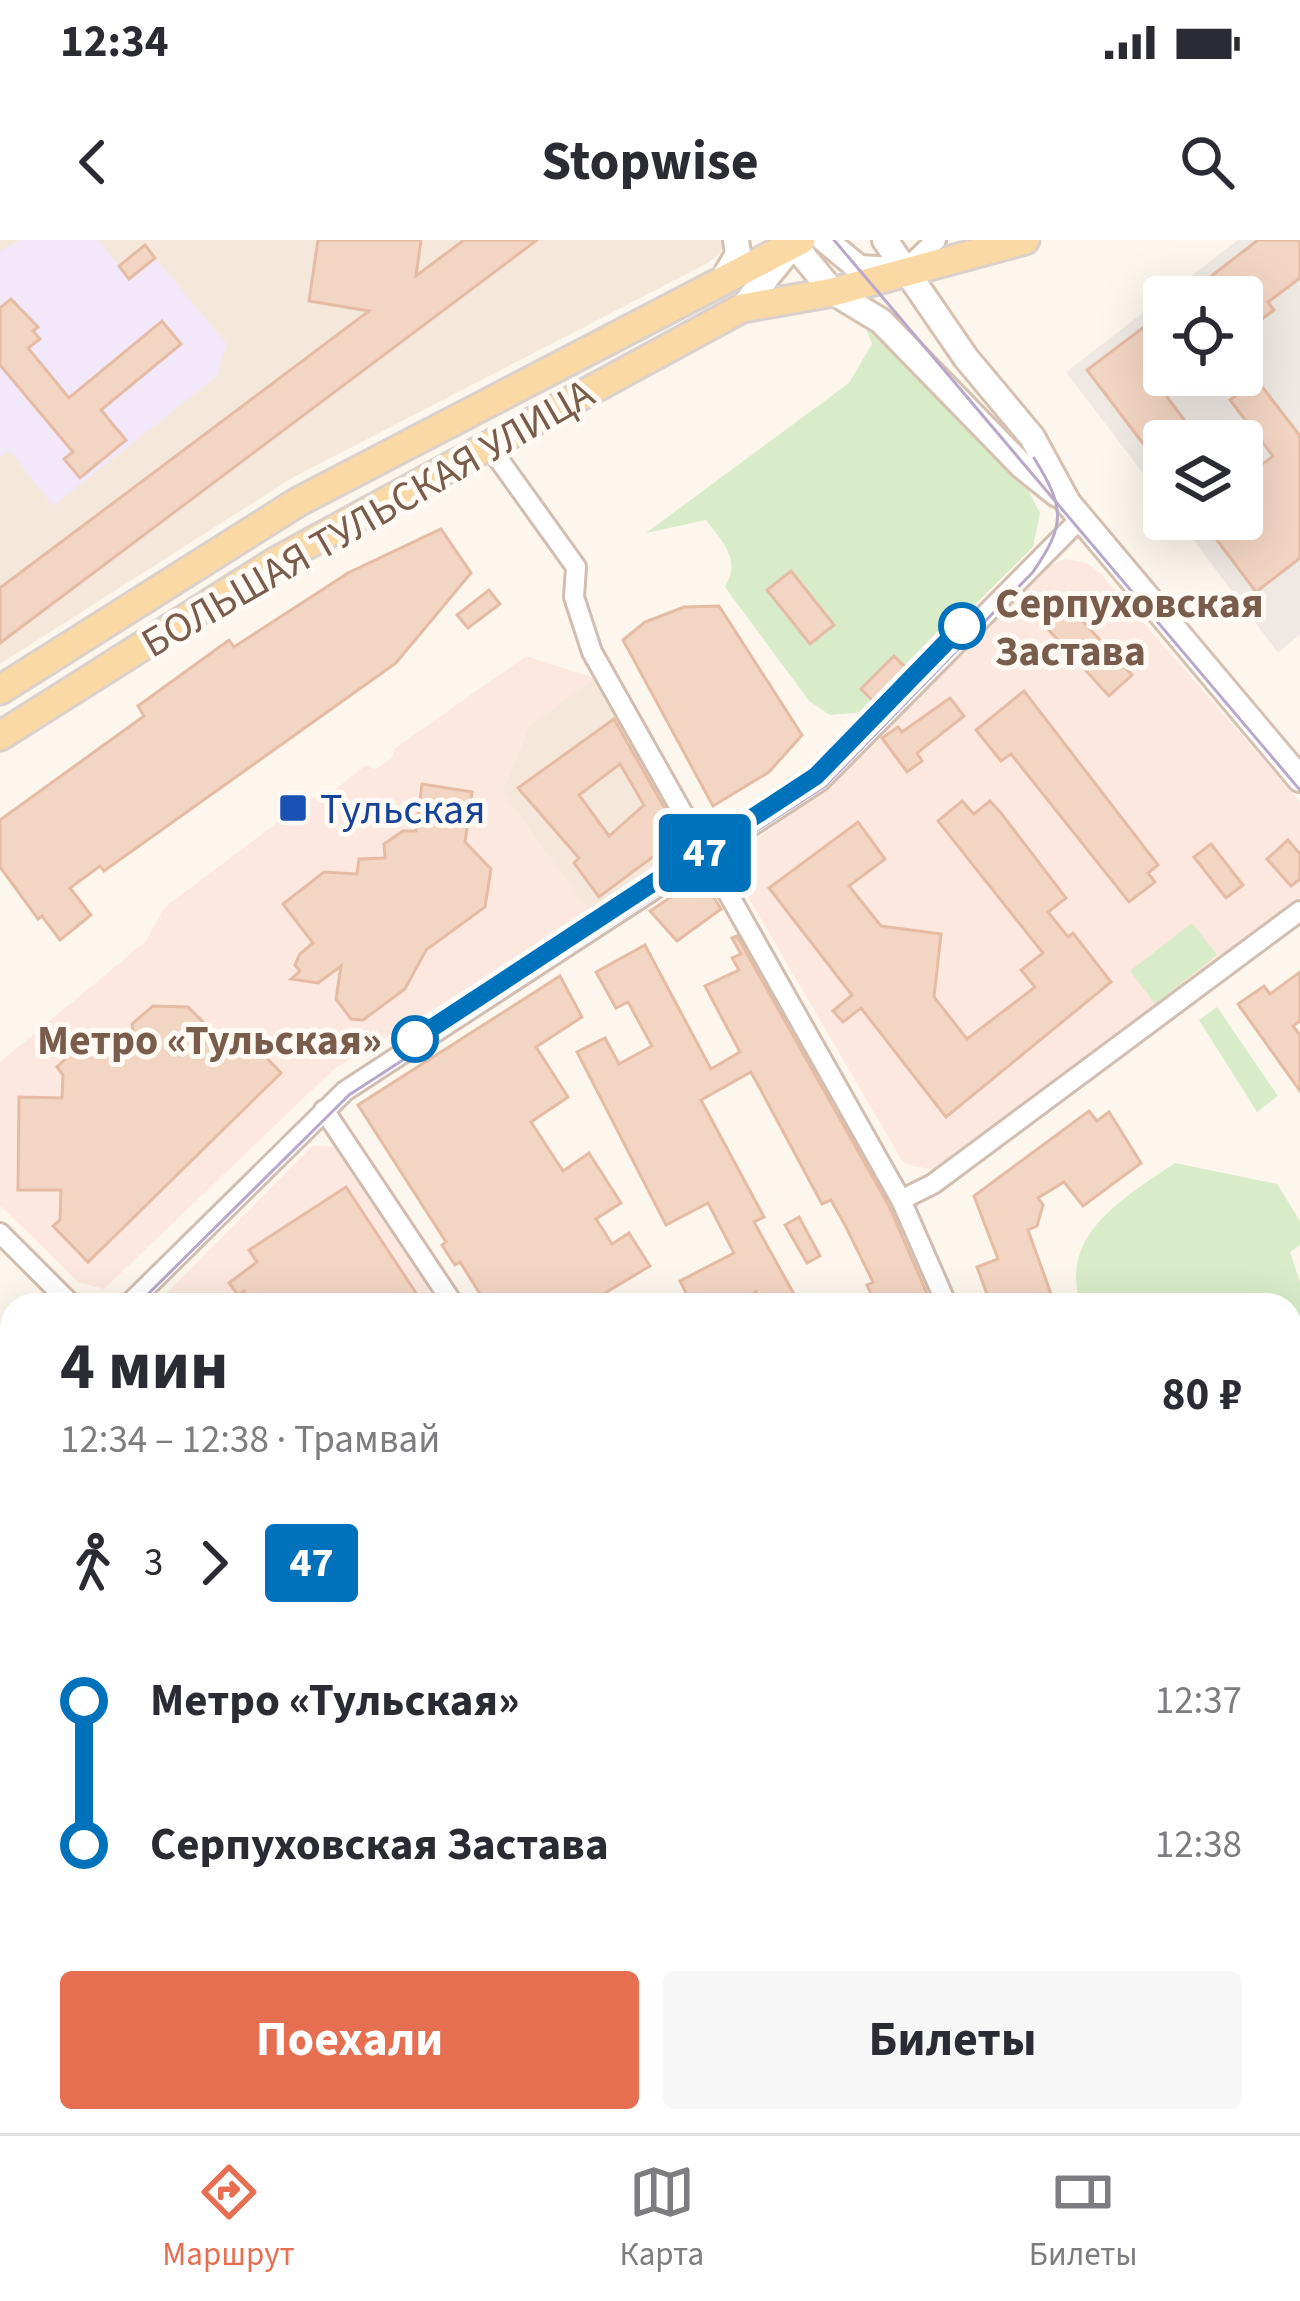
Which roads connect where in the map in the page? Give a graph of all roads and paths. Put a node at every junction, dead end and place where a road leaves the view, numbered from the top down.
1 (736, 240) edge
2 (825, 240) edge
3 (885, 240) edge
4 (936, 240) edge
5 (1025, 240) edge
6 (795, 241) edge
7 (905, 270) junction
8 (724, 278) junction
9 (833, 292) junction
10 (742, 308) junction
11 (487, 443) junction
12 (1075, 510) junction
13 (0, 690) edge
14 (0, 736) edge
15 (1300, 779) edge
16 (710, 856) junction
17 (1300, 911) edge
18 (324, 1110) junction
19 (901, 1200) junction
20 (0, 1233) edge
21 (60, 1293) edge
22 (140, 1293) edge
23 (446, 1293) edge
24 (942, 1293) edge

1 - 8 main road
2 - 7 main road
3 - 7 main road
4 - 7 street
5 - 7 main road, БОЛЬШАЯ ТУЛЬСКАЯ УЛИЦА
6 - 8 main road, БОЛЬШАЯ ТУЛЬСКАЯ УЛИЦА
6 - 9 main road
6 - 10 main road
7 - 9 main road, БОЛЬШАЯ ТУЛЬСКАЯ УЛИЦА
7 - 12 main road
8 - 13 main road, БОЛЬШАЯ ТУЛЬСКАЯ УЛИЦА
9 - 10 main road, БОЛЬШАЯ ТУЛЬСКАЯ УЛИЦА
9 - 12 main road
10 - 11 main road, БОЛЬШАЯ ТУЛЬСКАЯ УЛИЦА
11 - 14 main road, БОЛЬШАЯ ТУЛЬСКАЯ УЛИЦА
11 - 16 street
12 - 15 main road
12 - 16 street
16 - 18 street
16 - 19 street
17 - 19 street
18 - 22 street
18 - 23 street
19 - 24 street
20 - 21 street

